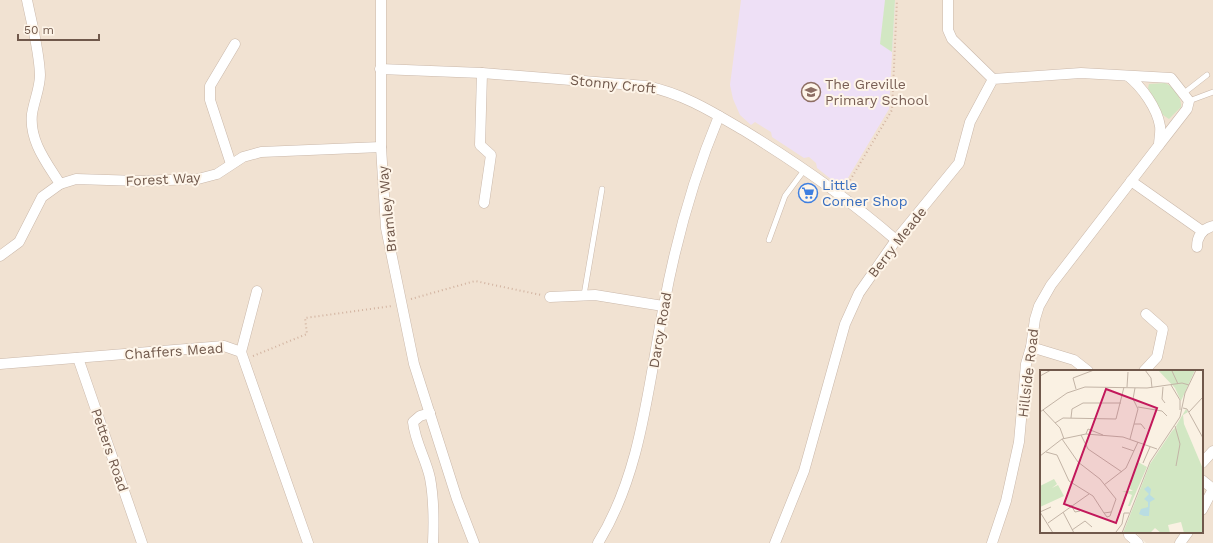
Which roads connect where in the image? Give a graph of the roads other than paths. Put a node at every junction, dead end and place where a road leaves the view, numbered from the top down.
1 (27, 0) edge
2 (381, 0) edge
3 (948, 0) edge
4 (235, 44) dead end
5 (380, 69) junction
6 (482, 73) junction
7 (1207, 75) dead end
8 (1128, 76) junction
9 (993, 79) junction
10 (1213, 92) edge
11 (1187, 97) junction
12 (720, 116) junction
13 (1159, 145) junction
14 (381, 147) junction
15 (231, 164) junction
16 (805, 169) junction
17 (1131, 180) junction
18 (60, 184) junction
19 (602, 189) dead end
20 (484, 203) dead end
21 (1213, 226) edge
22 (1202, 231) junction
23 (769, 240) dead end
24 (896, 240) junction
25 (1197, 247) dead end
26 (0, 256) edge
27 (257, 291) dead end
28 (584, 295) junction
29 (550, 297) road end
30 (663, 306) junction
31 (1146, 314) dead end
32 (1031, 347) junction
33 (243, 356) junction
34 (78, 358) junction
35 (0, 364) edge
36 (1087, 370) edge
37 (1145, 370) edge
38 (430, 413) junction
39 (1213, 451) edge
40 (1203, 462) edge
41 (1203, 481) edge
42 (1213, 489) edge
43 (1203, 508) edge
44 (1187, 533) edge
45 (1129, 535) dead end
46 (142, 543) edge
47 (308, 543) edge
48 (433, 543) edge
49 (474, 543) edge
50 (598, 543) edge
51 (775, 543) edge
52 (992, 543) edge
53 (1138, 543) edge
54 (1180, 543) edge

1 - 18 street
2 - 5 street, Bramley Way
3 - 9 street
4 - 15 street
5 - 6 street, Stonny Croft
5 - 14 street, Bramley Way
6 - 12 street, Stonny Croft
6 - 20 street
7 - 11 lane
8 - 9 street
8 - 11 street
8 - 13 street
9 - 24 street, Berry Meade
10 - 11 lane
11 - 13 street, Hillside Road
12 - 16 street, Stonny Croft
12 - 30 street, Darcy Road
13 - 17 street, Hillside Road
14 - 15 street, Forest Way
14 - 38 street, Bramley Way
15 - 18 street, Forest Way
16 - 23 lane
16 - 24 street, Stonny Croft
17 - 22 street
17 - 32 street, Hillside Road
18 - 26 street, Forest Way
19 - 28 lane
21 - 22 street
22 - 25 street
24 - 51 street, Berry Meade
27 - 33 street
28 - 29 street
28 - 30 street
30 - 50 street, Darcy Road
31 - 37 street
32 - 36 street
32 - 52 street, Hillside Road
33 - 34 street, Chaffers Mead
33 - 47 street, Chaffers Mead
34 - 35 street, Chaffers Mead
34 - 46 street, Petters Road
38 - 48 street
38 - 49 street, Bramley Way
39 - 40 street
41 - 42 street
42 - 43 street
44 - 54 street
45 - 53 street

